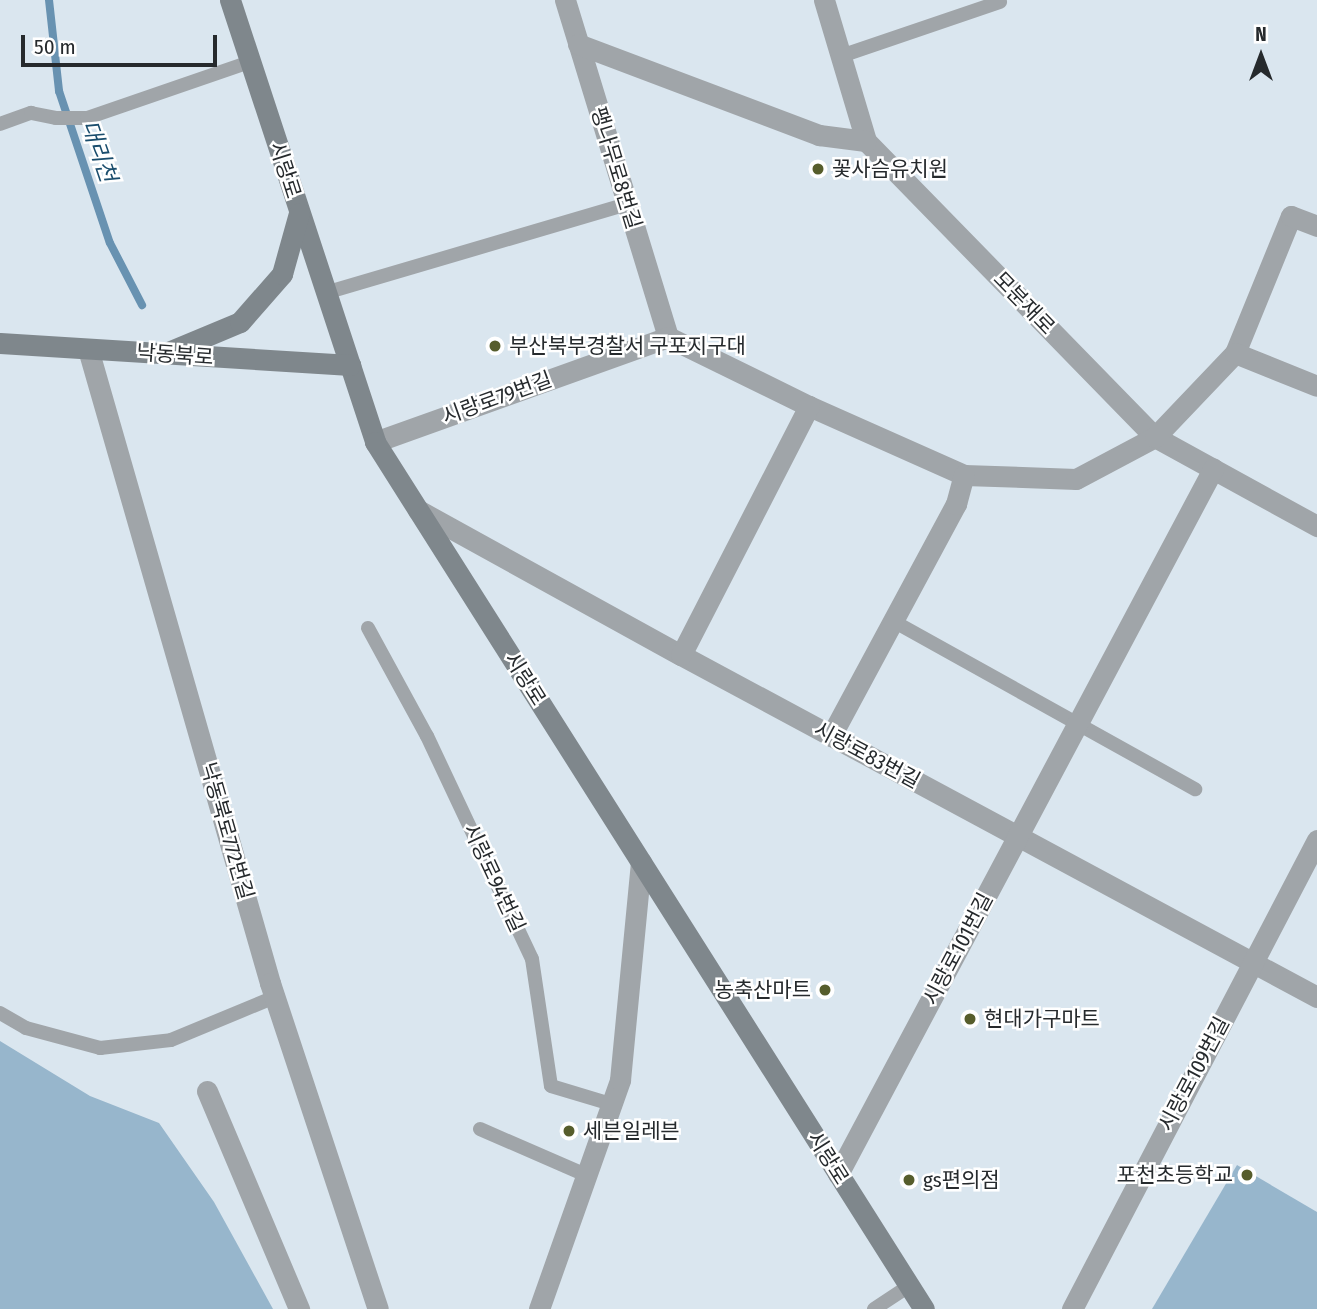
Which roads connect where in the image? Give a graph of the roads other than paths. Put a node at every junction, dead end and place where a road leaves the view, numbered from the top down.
1 (230, 0) edge
2 (565, 0) edge
3 (824, 0) edge
4 (1000, 2) dead end
5 (578, 44) junction
6 (841, 56) junction
7 (250, 62) junction
8 (0, 124) edge
9 (866, 141) junction
10 (627, 204) junction
11 (299, 213) junction
12 (1317, 226) edge
13 (325, 293) junction
14 (668, 337) junction
15 (0, 344) edge
16 (88, 349) junction
17 (1235, 353) junction
18 (161, 355) junction
19 (350, 365) junction
20 (1317, 386) edge
21 (809, 406) junction
22 (1155, 437) junction
23 (375, 442) junction
24 (1213, 469) junction
25 (964, 475) junction
26 (418, 510) junction
27 (1317, 526) edge
28 (893, 621) junction
29 (368, 628) dead end
30 (681, 655) junction
31 (1078, 724) junction
32 (831, 736) junction
33 (1195, 789) dead end
34 (1018, 837) junction
35 (1317, 840) edge
36 (641, 862) junction
37 (1252, 962) junction
38 (275, 997) junction
39 (1317, 997) edge
40 (0, 1013) edge
41 (207, 1091) dead end
42 (611, 1104) junction
43 (480, 1129) dead end
44 (838, 1174) junction
45 (586, 1175) junction
46 (909, 1286) junction
47 (299, 1309) edge
48 (378, 1309) edge
49 (539, 1309) edge
50 (874, 1309) edge
51 (924, 1309) edge
52 (1072, 1309) edge

1 - 7 main road, 시랑로
2 - 5 street, 팽나무로8번길
3 - 6 street, 모분재로
4 - 6 lane
5 - 9 street
5 - 10 street, 팽나무로8번길
6 - 9 street, 모분재로
7 - 8 lane
7 - 11 main road, 시랑로
9 - 22 street, 모분재로
10 - 13 lane
10 - 14 street, 팽나무로8번길
11 - 13 main road, 시랑로
11 - 18 main road
12 - 17 street
13 - 19 main road, 시랑로
14 - 21 street
14 - 23 street, 시랑로79번길
15 - 16 main road, 낙동북로
16 - 18 main road, 낙동북로
16 - 38 street, 낙동북로772번길
17 - 20 street
17 - 22 street
18 - 19 main road, 낙동북로
19 - 23 main road, 시랑로
21 - 25 street
21 - 30 street
22 - 24 street, 모분재로
22 - 25 street
23 - 26 main road, 시랑로
24 - 27 street, 모분재로
24 - 31 street, 시랑로101번길
25 - 28 street
26 - 30 street, 시랑로83번길
26 - 36 main road, 시랑로
28 - 31 lane
28 - 32 street
29 - 42 lane, 시랑로94번길
30 - 32 street, 시랑로83번길
31 - 33 lane
31 - 34 street, 시랑로101번길
32 - 34 street, 시랑로83번길
34 - 37 street, 시랑로83번길
34 - 44 street, 시랑로101번길
35 - 37 street, 시랑로109번길
36 - 42 street
36 - 44 main road, 시랑로
37 - 39 street, 시랑로83번길
37 - 52 street, 시랑로109번길
38 - 40 lane
38 - 48 street, 낙동북로772번길
41 - 47 street
42 - 45 street
43 - 45 lane
44 - 46 main road, 시랑로
45 - 49 street
46 - 50 lane
46 - 51 main road, 시랑로

